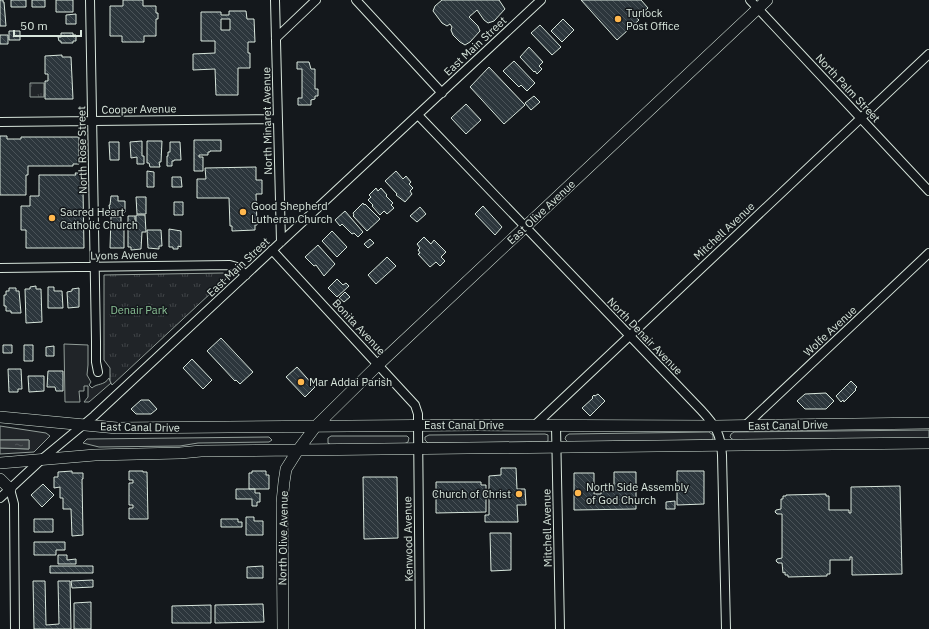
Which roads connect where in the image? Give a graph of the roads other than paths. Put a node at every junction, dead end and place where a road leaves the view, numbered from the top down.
1 (90, 0) edge
2 (275, 0) edge
3 (316, 0) edge
4 (356, 0) edge
5 (541, 0) edge
6 (750, 0) edge
7 (767, 0) edge
8 (758, 9) junction
9 (276, 38) junction
10 (929, 54) edge
11 (442, 92) junction
12 (418, 115) junction
13 (861, 118) junction
14 (278, 119) junction
15 (92, 121) junction
16 (0, 122) edge
17 (929, 191) edge
18 (525, 228) junction
19 (281, 242) junction
20 (272, 250) junction
21 (929, 253) edge
22 (94, 267) junction
23 (0, 268) edge
24 (246, 275) junction
25 (629, 335) junction
26 (378, 364) junction
27 (98, 372) dead end
28 (0, 417) edge
29 (929, 423) edge
30 (83, 425) junction
31 (418, 425) junction
32 (535, 425) junction
33 (316, 426) junction
34 (556, 426) junction
35 (715, 426) junction
36 (746, 426) junction
37 (929, 443) edge
38 (722, 445) junction
39 (556, 447) junction
40 (418, 448) junction
41 (298, 450) junction
42 (42, 459) junction
43 (0, 463) edge
44 (0, 479) edge
45 (10, 489) junction
46 (0, 498) edge
47 (16, 629) edge
48 (283, 629) edge
49 (420, 629) edge
50 (560, 629) edge
51 (726, 629) edge

1 - 15 street, North Rose Street
2 - 9 street, North Minaret Avenue
3 - 9 street
4 - 11 street
5 - 11 street, East Main Street
6 - 8 street, North Palm Street
7 - 8 main road, East Olive Avenue
8 - 13 street, North Palm Street
8 - 18 main road, East Olive Avenue
9 - 14 street, North Minaret Avenue
10 - 13 street, Mitchell Avenue
11 - 12 street, East Main Street
12 - 18 street, North Denair Avenue
12 - 19 street, East Main Street
13 - 17 street, North Palm Street
13 - 25 street, Mitchell Avenue
14 - 15 street, Cooper Avenue
14 - 19 street, North Minaret Avenue
15 - 16 street, Cooper Avenue
15 - 22 street, North Rose Street
18 - 25 street, North Denair Avenue
18 - 26 main road, East Olive Avenue
19 - 20 street, East Main Street
20 - 24 street, East Main Street
20 - 26 street, Bonita Avenue
21 - 36 street, Wolfe Avenue
22 - 23 street, Lyons Avenue
22 - 24 street, Lyons Avenue
22 - 27 street, North Rose Street
24 - 30 street, East Main Street
25 - 32 street, Mitchell Avenue
25 - 35 street, North Denair Avenue
26 - 31 street, Bonita Avenue
26 - 33 main road, East Olive Avenue
28 - 30 main road, East Canal Drive
29 - 36 main road, East Canal Drive
30 - 33 main road, East Canal Drive
30 - 42 street, East Main Street
31 - 32 main road, East Canal Drive
31 - 33 main road, East Canal Drive
31 - 40 street, Bonita Avenue
32 - 34 main road, East Canal Drive
33 - 41 main road, North Olive Avenue
34 - 35 main road, East Canal Drive
34 - 39 street, Mitchell Avenue
35 - 36 main road, East Canal Drive
35 - 38 street, North Denair Avenue
37 - 38 main road, East Canal Drive
38 - 39 main road, East Canal Drive
38 - 51 street, North Denair Avenue
39 - 40 main road, East Canal Drive
39 - 50 street, Mitchell Avenue
40 - 41 main road, East Canal Drive
40 - 49 street, Kenwood Avenue
41 - 42 main road, East Canal Drive
41 - 48 main road, North Olive Avenue
42 - 43 main road, East Canal Drive
42 - 45 street, East Main Street
44 - 45 main road
45 - 46 street, East Main Street
45 - 47 street

